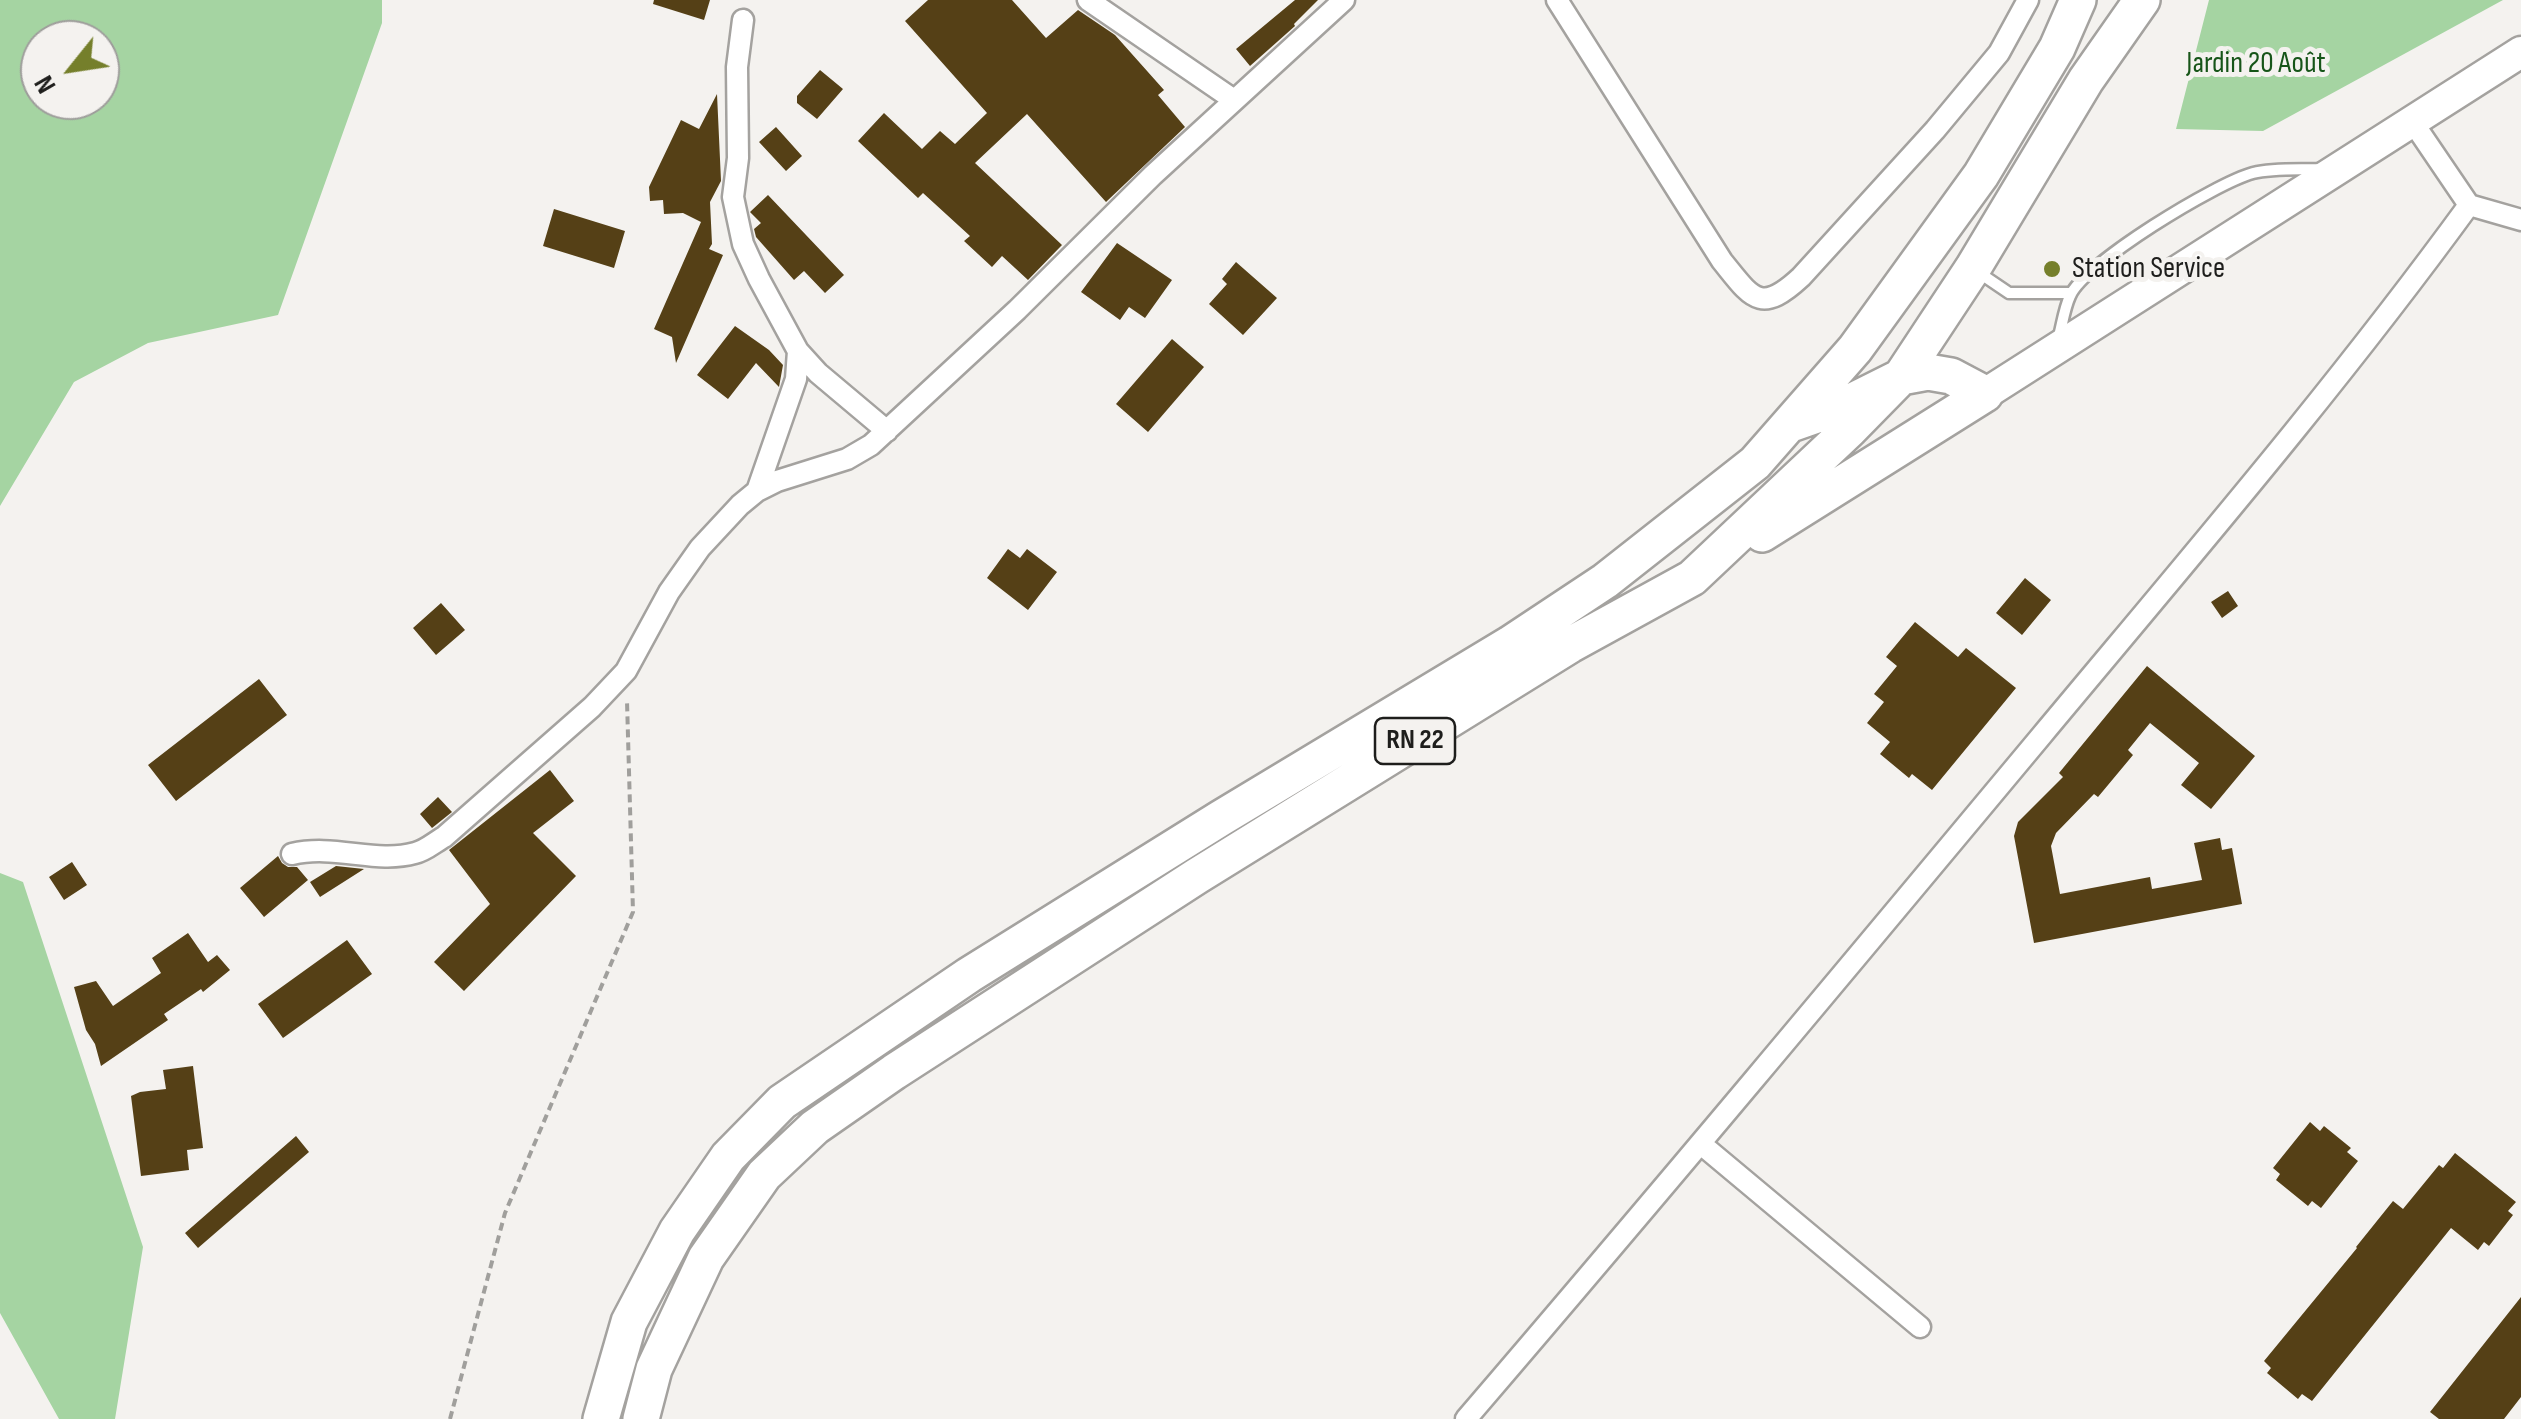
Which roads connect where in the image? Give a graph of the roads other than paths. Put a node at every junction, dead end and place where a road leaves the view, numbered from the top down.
1 (1088, 0) edge
2 (1344, 0) edge
3 (1558, 0) edge
4 (2028, 0) edge
5 (2078, 0) edge
6 (2142, 0) edge
7 (742, 20) dead end
8 (2521, 52) edge
9 (1234, 100) junction
10 (2412, 121) junction
11 (2338, 168) junction
12 (2468, 205) junction
13 (2521, 220) edge
14 (1972, 268) junction
15 (2071, 293) junction
16 (2056, 350) junction
17 (798, 351) junction
18 (1901, 377) junction
19 (1985, 394) junction
20 (1790, 424) junction
21 (886, 430) junction
22 (757, 491) junction
23 (1692, 578) junction
24 (292, 854) dead end
25 (1701, 1144) junction
26 (1920, 1327) dead end
27 (602, 1419) edge
28 (641, 1419) edge
29 (1466, 1419) edge

1 - 9 street
2 - 9 street
3 - 4 street
5 - 20 highway, RN 22
6 - 14 highway, RN 22
7 - 17 street
8 - 10 main road
9 - 21 street
10 - 11 main road
10 - 12 street
11 - 15 lane
11 - 16 main road
12 - 13 street
12 - 25 street
14 - 15 lane
14 - 18 highway, RN 22
15 - 16 lane
16 - 19 main road
17 - 21 street
17 - 22 street
18 - 19 highway
18 - 20 highway
18 - 23 highway, RN 22
19 - 23 highway
20 - 27 highway, RN 22
21 - 22 street
22 - 24 street
23 - 28 highway, RN 22
25 - 26 street
25 - 29 street

